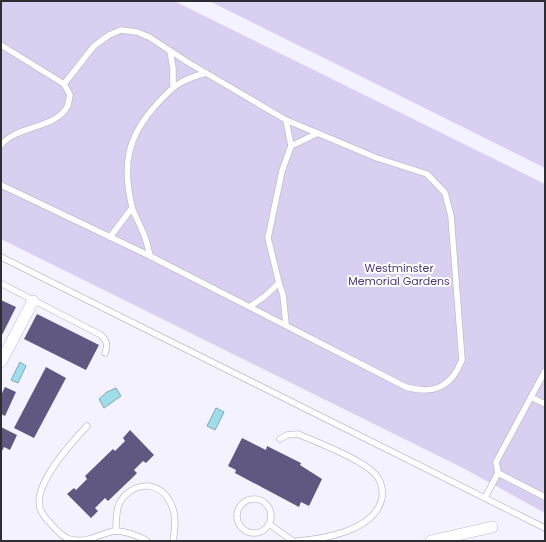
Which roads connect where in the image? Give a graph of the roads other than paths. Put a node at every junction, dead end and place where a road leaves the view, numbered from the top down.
1 (1, 45) edge
2 (170, 51) junction
3 (206, 73) junction
4 (64, 84) junction
5 (174, 86) junction
6 (286, 120) junction
7 (318, 133) junction
8 (1, 145) edge
9 (291, 146) junction
10 (1, 184) edge
11 (132, 208) junction
12 (110, 237) junction
13 (150, 256) junction
14 (1, 257) edge
15 (279, 283) junction
16 (2, 284) edge
17 (33, 301) junction
18 (251, 306) junction
19 (286, 324) junction
20 (105, 353) dead end
21 (1, 362) edge
22 (545, 371) edge
23 (531, 397) junction
24 (545, 404) edge
25 (87, 426) dead end
26 (280, 439) dead end
27 (498, 473) junction
28 (545, 497) edge
29 (485, 498) junction
30 (269, 524) junction
31 (492, 527) dead end
32 (545, 528) edge
33 (116, 531) junction
34 (147, 541) edge
35 (173, 541) edge
36 (293, 541) edge
37 (297, 541) edge
38 (431, 541) edge

1 - 4 lane
2 - 3 lane
2 - 4 lane
2 - 5 lane
3 - 5 lane
3 - 6 lane
4 - 8 lane
5 - 11 lane
6 - 7 lane
6 - 9 lane
7 - 9 lane
7 - 19 lane
9 - 15 lane
10 - 12 lane
11 - 12 lane
11 - 13 lane
12 - 13 lane
13 - 18 lane
14 - 29 lane
15 - 18 lane
15 - 19 lane
16 - 17 lane
17 - 20 lane
17 - 21 street
18 - 19 lane
22 - 23 lane
23 - 24 lane
23 - 27 lane
25 - 33 lane
26 - 37 lane
27 - 28 lane
27 - 29 lane
29 - 32 lane
30 - 30 lane
30 - 36 lane
31 - 38 street
33 - 34 lane
33 - 35 lane

